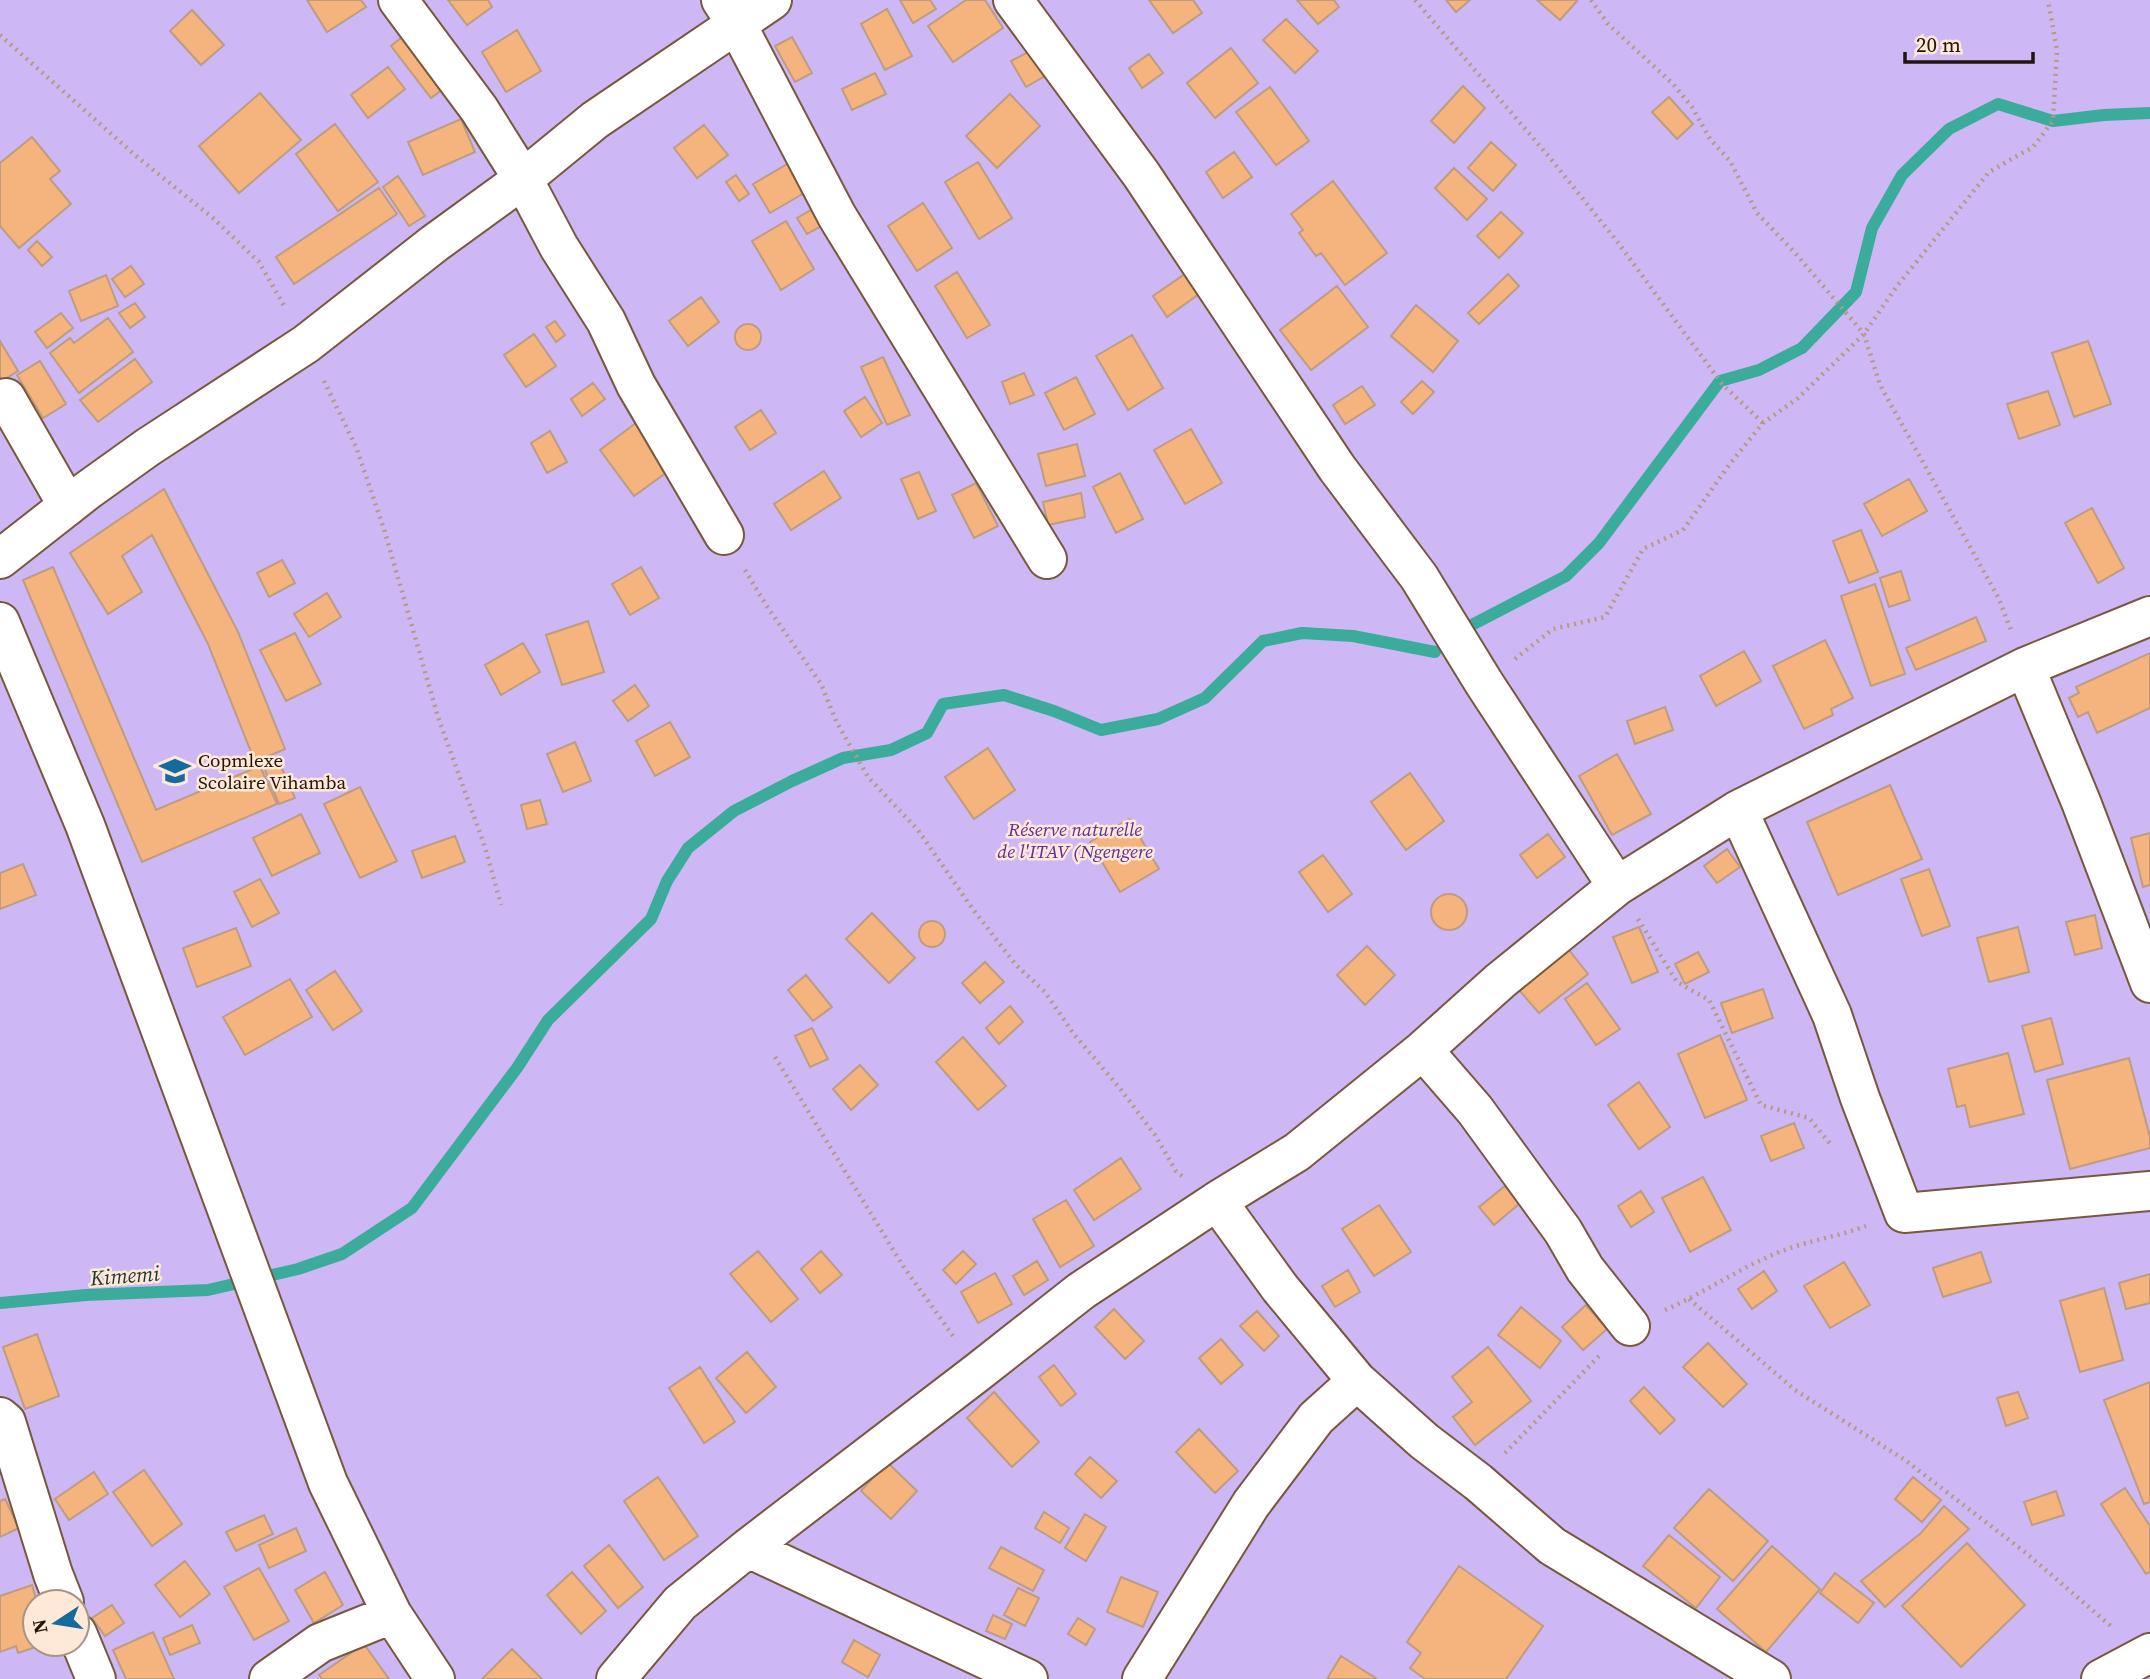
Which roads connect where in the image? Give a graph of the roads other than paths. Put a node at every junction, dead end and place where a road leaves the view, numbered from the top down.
1 (398, 0) edge
2 (772, 0) edge
3 (1013, 0) edge
4 (729, 11) edge
5 (523, 179) junction
6 (6, 398) dead end
7 (68, 506) junction
8 (724, 535) road end
9 (0, 559) edge
10 (1047, 559) dead end
11 (2150, 616) edge
12 (0, 622) edge
13 (2025, 667) junction
14 (1738, 810) junction
15 (1617, 886) junction
16 (2150, 984) edge
17 (1423, 1050) junction
18 (2150, 1191) edge
19 (1217, 1201) junction
20 (1630, 1326) road end
21 (1357, 1381) junction
22 (0, 1417) edge
23 (748, 1548) junction
24 (58, 1588) edge
25 (391, 1614) junction
26 (2147, 1654) edge
27 (87, 1658) edge
28 (96, 1679) edge
29 (269, 1679) edge
30 (435, 1679) edge
31 (616, 1679) edge
32 (1028, 1679) edge
33 (1142, 1679) edge
34 (1771, 1679) edge
35 (2101, 1679) edge

1 - 5 street
2 - 4 street
3 - 15 street
4 - 5 street
4 - 10 street
5 - 7 street
5 - 8 street
6 - 7 street
7 - 9 street
11 - 13 street
12 - 25 street
13 - 14 street
13 - 16 street
14 - 15 street
14 - 18 street
15 - 17 street
17 - 19 street
17 - 20 street
19 - 21 street
19 - 23 street
21 - 33 street
21 - 34 street
22 - 24 street
23 - 31 street
23 - 32 street
25 - 29 street
25 - 30 street
26 - 35 street
27 - 28 street

